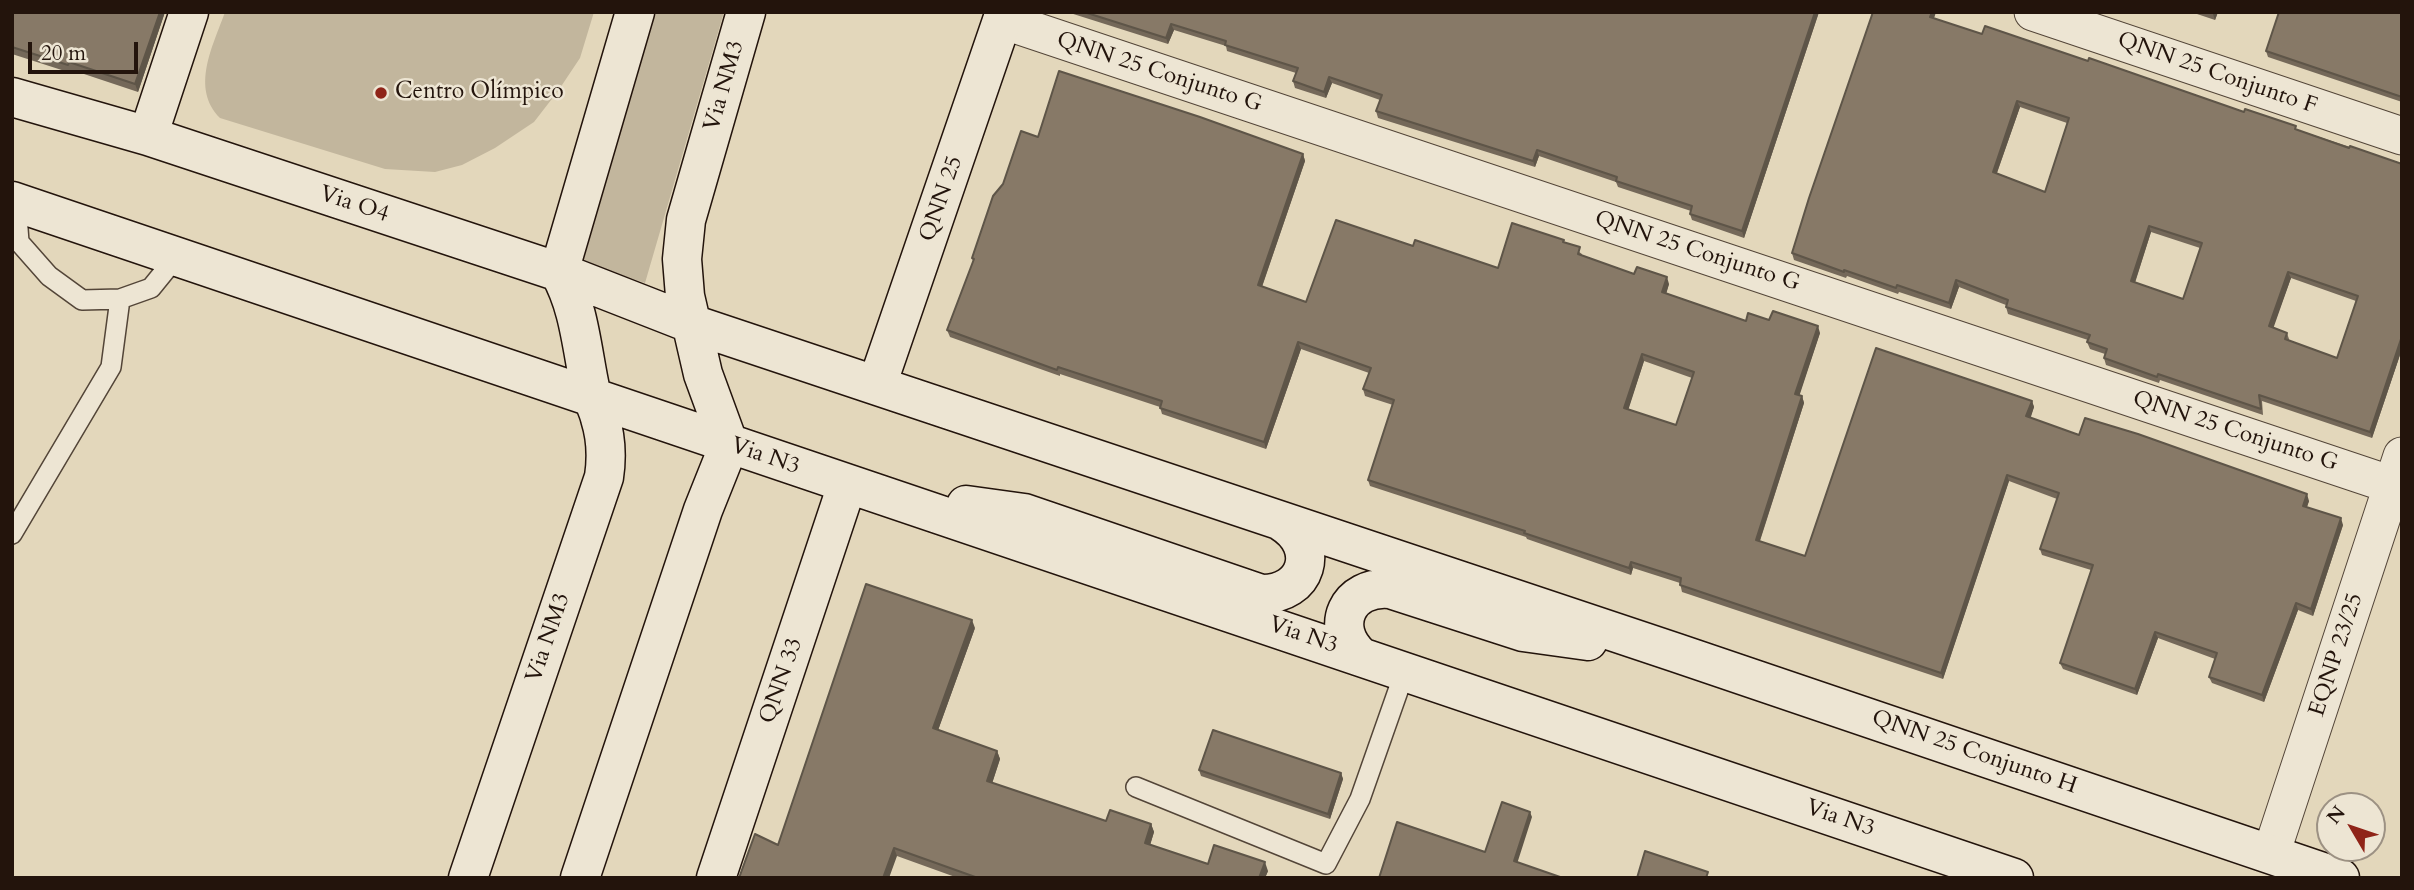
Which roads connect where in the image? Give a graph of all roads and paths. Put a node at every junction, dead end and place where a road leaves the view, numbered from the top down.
1 (189, 12) edge
2 (635, 12) edge
3 (746, 12) edge
4 (2033, 12) edge
5 (1004, 16) edge
6 (12, 97) edge
7 (148, 136) junction
8 (2402, 136) edge
9 (14, 201) edge
10 (177, 256) junction
11 (559, 272) junction
12 (120, 299) junction
13 (692, 324) junction
14 (877, 385) junction
15 (592, 397) junction
16 (729, 445) junction
17 (2397, 470) edge
18 (859, 488) junction
19 (1282, 522) junction
20 (12, 534) edge
21 (1677, 653) junction
22 (1360, 656) junction
23 (1405, 671) junction
24 (1136, 787) dead end
25 (2271, 854) junction
26 (1324, 871) edge
27 (468, 878) edge
28 (580, 878) edge
29 (716, 878) edge
30 (2014, 878) edge
31 (2340, 878) edge

1 - 7 main road
2 - 11 main road
3 - 13 main road, Via NM3
4 - 8 street, QNN 25 Conjunto F
5 - 14 main road, QNN 25
5 - 17 street, QNN 25 Conjunto G
6 - 7 main road, Via O4
7 - 11 main road, Via O4
9 - 10 main road
9 - 12 lane
10 - 12 lane
10 - 15 main road
11 - 13 main road, Via O4
11 - 15 main road, Via NM3
12 - 20 lane
13 - 14 main road
13 - 16 main road, Via NM3
14 - 19 main road
15 - 16 main road, Via N3
15 - 27 main road, Via NM3
16 - 18 main road, Via N3
16 - 28 main road
17 - 25 street, EQNP 23/25
18 - 19 main road
18 - 22 main road, Via N3
18 - 29 main road, QNN 33
19 - 21 main road
21 - 22 main road
21 - 25 main road, QNN 25 Conjunto H
22 - 23 main road, Via N3
23 - 26 lane
23 - 30 main road, Via N3
24 - 26 lane
25 - 31 main road

